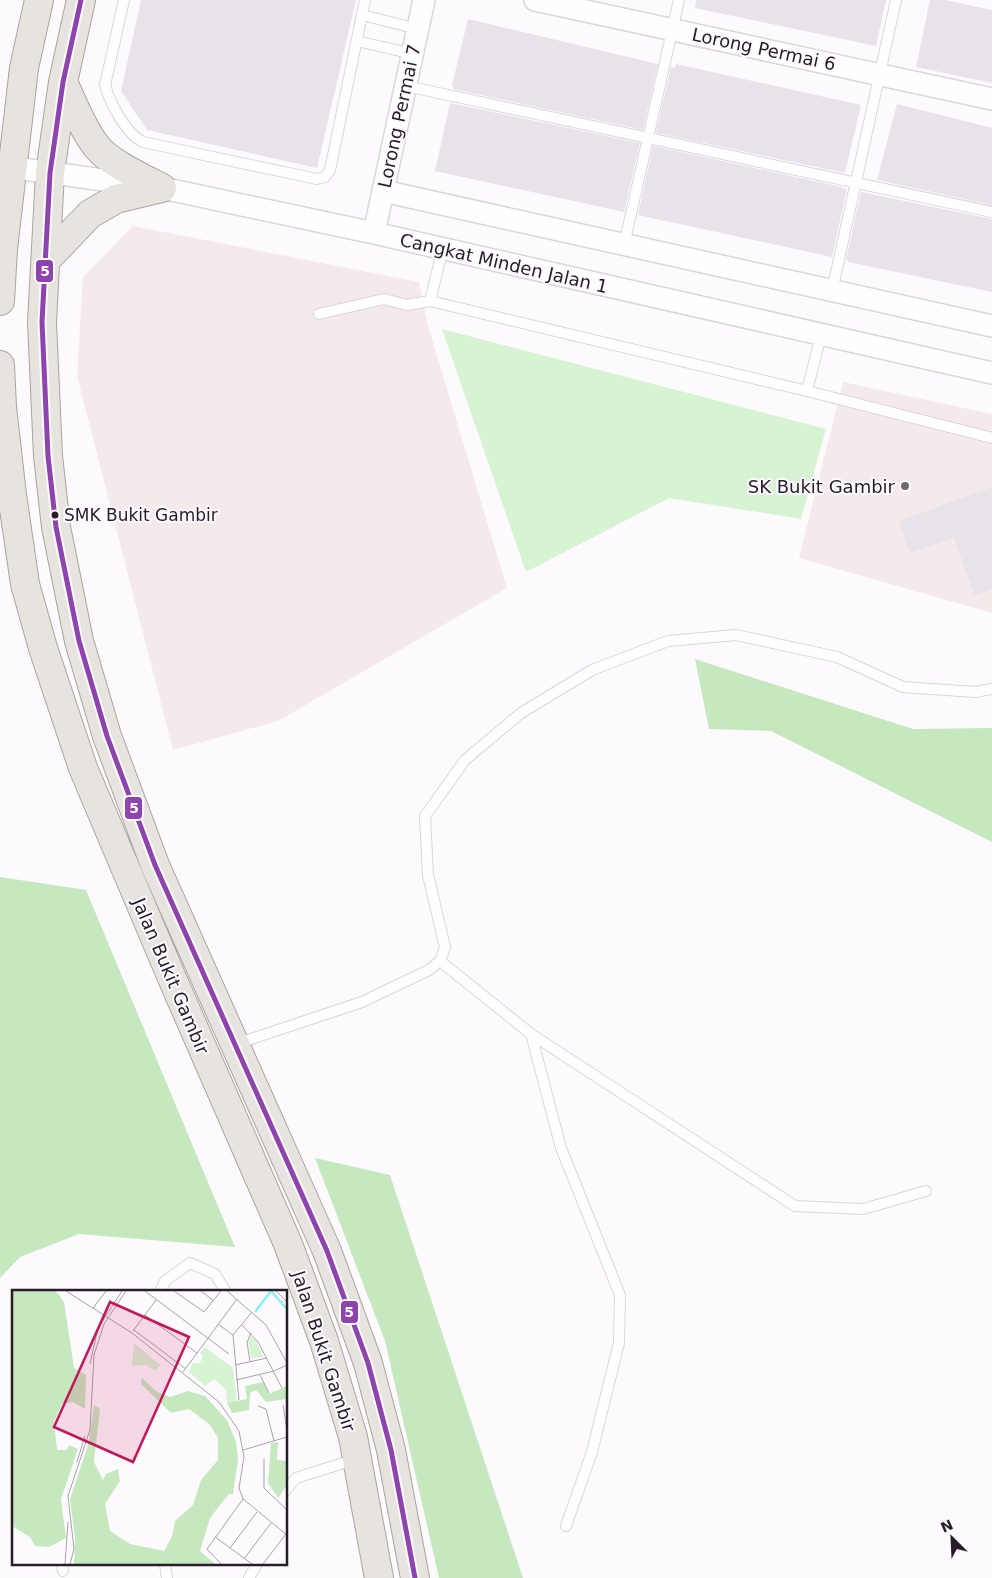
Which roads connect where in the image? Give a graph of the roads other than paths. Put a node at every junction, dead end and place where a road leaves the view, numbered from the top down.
1 (38, 0) edge
2 (81, 0) edge
3 (124, 0) edge
4 (365, 0) edge
5 (424, 0) edge
6 (535, 0) edge
7 (679, 0) edge
8 (896, 0) edge
9 (362, 15) junction
10 (418, 29) junction
11 (672, 30) junction
12 (356, 41) junction
13 (413, 54) junction
14 (24, 68) junction
15 (880, 74) junction
16 (64, 82) junction
17 (406, 86) junction
18 (992, 99) edge
19 (0, 129) edge
20 (648, 138) junction
21 (7, 167) edge
22 (50, 173) junction
23 (856, 183) junction
24 (162, 188) junction
25 (383, 191) junction
26 (992, 212) edge
27 (374, 233) junction
28 (1, 244) edge
29 (624, 244) junction
30 (443, 248) junction
31 (45, 261) junction
32 (832, 290) junction
33 (0, 301) edge
34 (430, 301) junction
35 (319, 314) dead end
36 (992, 326) edge
37 (822, 335) junction
38 (0, 365) edge
39 (992, 373) edge
40 (807, 391) junction
41 (992, 438) edge
42 (992, 689) edge
43 (440, 961) junction
44 (531, 1034) junction
45 (235, 1044) junction
46 (926, 1191) dead end
47 (161, 1290) edge
48 (225, 1290) edge
49 (357, 1459) junction
50 (291, 1477) edge
51 (566, 1526) dead end
52 (256, 1566) edge
53 (249, 1578) edge
54 (379, 1578) edge
55 (415, 1578) edge

1 - 14 main road
2 - 16 main road, Jalan Bukit Gambir
3 - 12 lane
4 - 9 lane
5 - 10 street, Lorong Permai 7
6 - 11 street, Lorong Permai 6
7 - 11 lane
8 - 15 lane
9 - 10 lane
9 - 12 lane
10 - 13 street, Lorong Permai 7
11 - 15 street, Lorong Permai 6
11 - 20 lane
12 - 13 lane
13 - 17 street, Lorong Permai 7
14 - 19 main road
14 - 21 main road
15 - 18 street, Lorong Permai 6
15 - 23 lane
16 - 22 main road, Jalan Bukit Gambir
16 - 24 main road
17 - 20 lane
17 - 25 street, Lorong Permai 7
20 - 23 lane
20 - 29 lane
21 - 22 street, Cangkat Minden Jalan 1
21 - 28 main road
22 - 24 street, Cangkat Minden Jalan 1
22 - 31 main road, Jalan Bukit Gambir
23 - 26 lane
23 - 32 lane
24 - 27 street, Cangkat Minden Jalan 1
24 - 31 main road
25 - 27 street, Lorong Permai 7
25 - 29 street
27 - 30 street, Cangkat Minden Jalan 1
28 - 33 main road
29 - 32 street
30 - 34 lane
30 - 37 street, Cangkat Minden Jalan 1
31 - 45 main road, Jalan Bukit Gambir
32 - 36 street
34 - 35 lane
34 - 40 lane
37 - 39 street, Cangkat Minden Jalan 1
37 - 40 lane
38 - 49 main road, Jalan Bukit Gambir
40 - 41 lane
42 - 43 lane
43 - 44 lane
43 - 45 lane
44 - 46 lane
44 - 51 lane
45 - 55 main road, Jalan Bukit Gambir
47 - 48 lane
49 - 50 lane
49 - 54 main road, Jalan Bukit Gambir
52 - 53 lane

